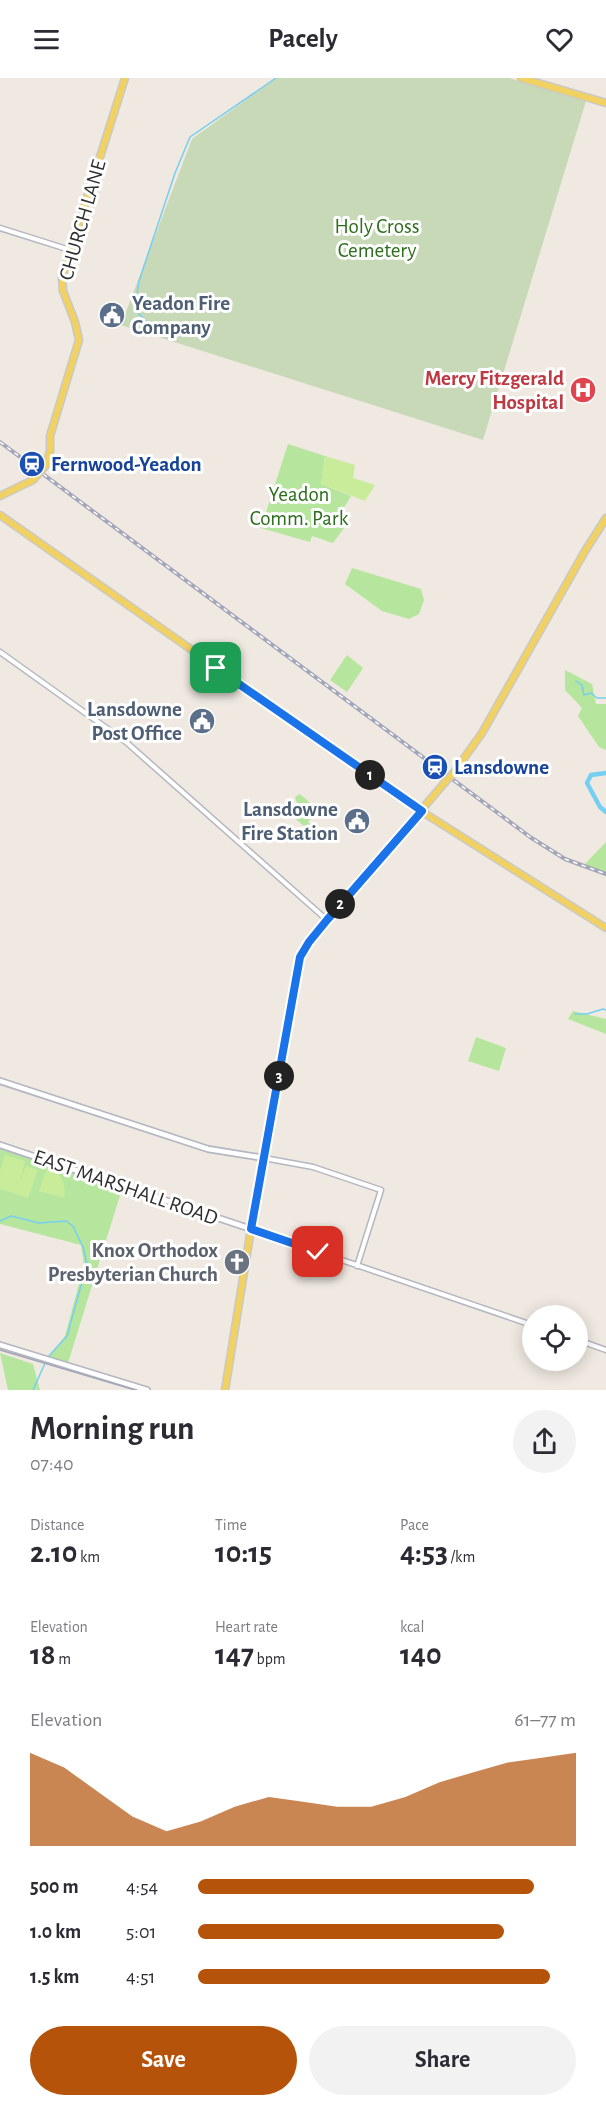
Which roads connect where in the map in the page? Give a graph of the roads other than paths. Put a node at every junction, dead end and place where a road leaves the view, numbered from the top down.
1 (125, 78) edge
2 (523, 79) edge
3 (606, 103) edge
4 (0, 228) edge
5 (70, 250) junction
6 (0, 496) edge
7 (0, 515) edge
8 (605, 520) edge
9 (0, 652) edge
10 (422, 811) junction
11 (327, 920) junction
12 (606, 928) edge
13 (0, 1081) edge
14 (0, 1145) edge
15 (264, 1158) junction
16 (251, 1229) junction
17 (357, 1266) junction
18 (522, 1322) edge
19 (588, 1344) edge
20 (0, 1345) edge
21 (606, 1350) edge
22 (147, 1390) edge
23 (225, 1390) edge

1 - 5 main road, CHURCH LANE
2 - 3 main road
4 - 5 street
5 - 6 main road, CHURCH LANE, bridge
7 - 10 main road
8 - 10 main road
9 - 11 street
10 - 11 main road
10 - 12 main road
11 - 15 main road
13 - 15 main road
14 - 16 main road, EAST MARSHALL ROAD
15 - 16 main road
15 - 17 street
16 - 17 street
16 - 23 main road
17 - 18 street
19 - 21 street
20 - 22 main road

